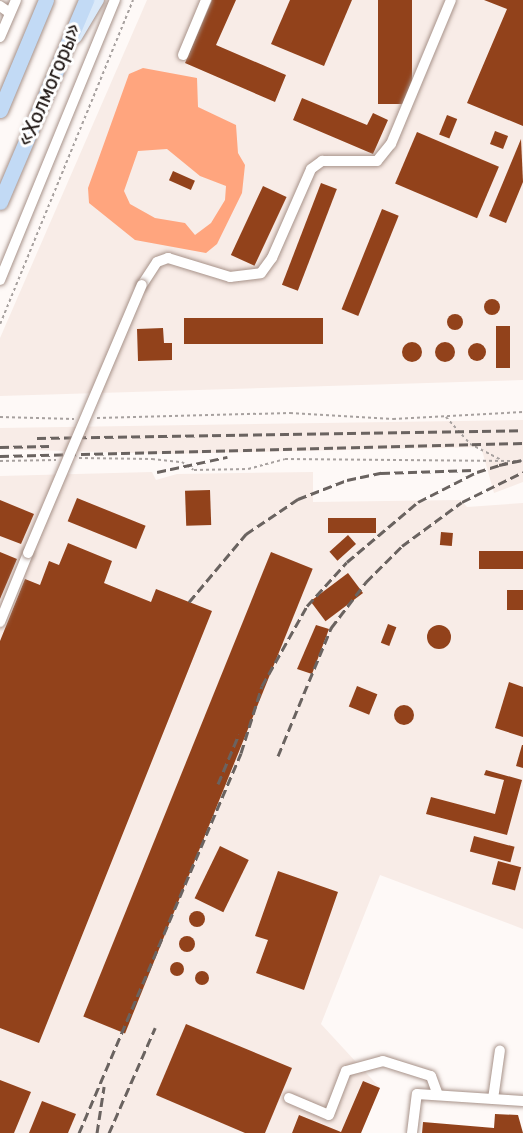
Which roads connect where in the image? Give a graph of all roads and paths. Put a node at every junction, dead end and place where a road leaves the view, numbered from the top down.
1 (16, 0) edge
2 (46, 0) edge
3 (86, 0) edge
4 (98, 0) edge
5 (115, 0) edge
6 (133, 0) edge
7 (206, 0) edge
8 (451, 0) edge
9 (0, 6) edge
10 (10, 13) junction
11 (0, 37) edge
12 (183, 55) dead end
13 (58, 70) junction
14 (0, 110) edge
15 (0, 202) edge
16 (0, 280) edge
17 (0, 324) edge
18 (523, 412) edge
19 (0, 417) edge
20 (446, 417) junction
21 (84, 418) dead end
22 (95, 418) dead end
23 (75, 458) dead end
24 (63, 459) dead end
25 (503, 460) junction
26 (0, 461) edge
27 (523, 461) edge
28 (0, 622) edge
29 (500, 1050) dead end
30 (438, 1095) junction
31 (289, 1098) dead end
32 (493, 1099) junction
33 (523, 1101) edge
34 (412, 1133) edge

1 - 10 street
2 - 14 highway, «Холмогоры»
3 - 13 highway, «Холмогоры»
4 - 13 main road
5 - 16 street
6 - 17 path
7 - 12 street
8 - 28 street, bridge
9 - 10 street
10 - 11 street
13 - 15 highway, «Холмогоры»
18 - 20 path
19 - 21 path
20 - 22 path
20 - 25 path
23 - 25 path
24 - 26 path
25 - 27 path
29 - 32 street
30 - 31 street
30 - 32 street
30 - 34 street
32 - 33 street

